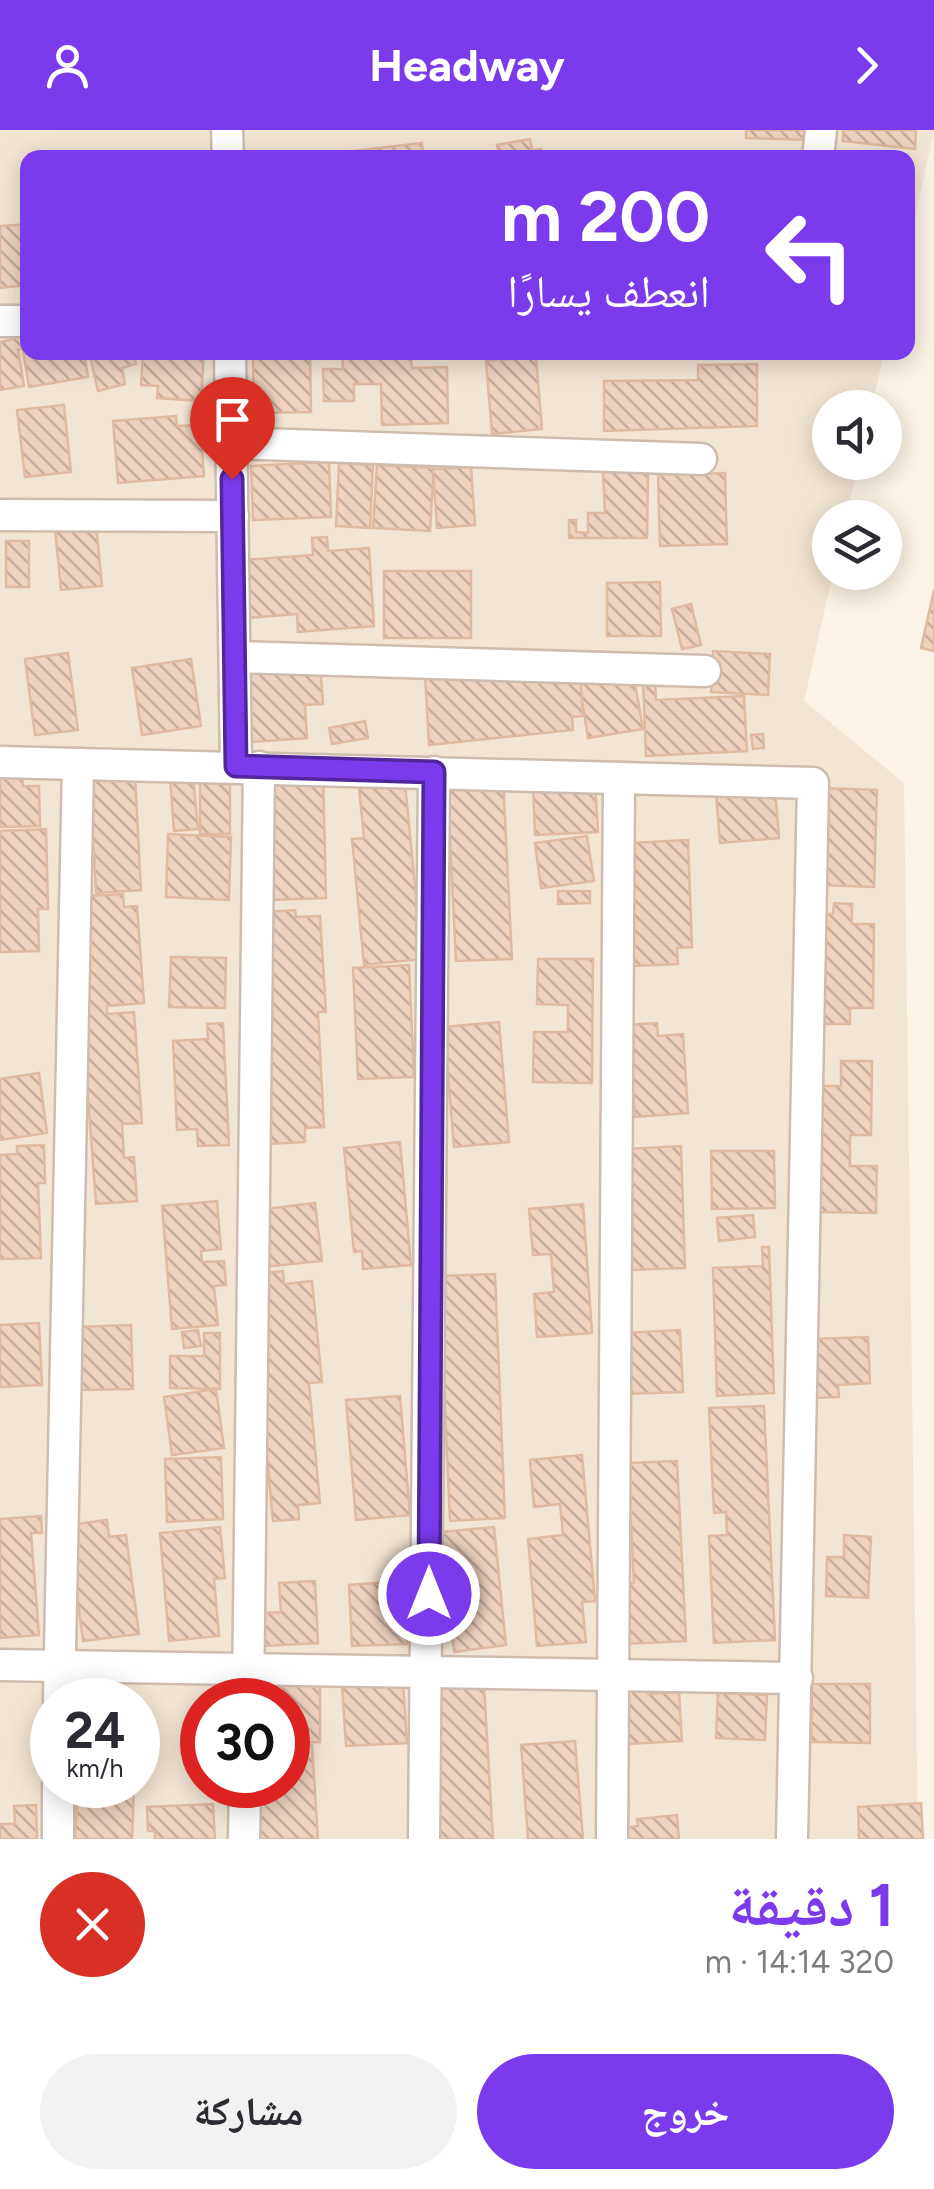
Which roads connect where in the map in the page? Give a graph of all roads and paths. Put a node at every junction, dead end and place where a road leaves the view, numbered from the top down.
1 (230, 360) edge
2 (232, 442) junction
3 (701, 459) dead end
4 (0, 515) edge
5 (233, 516) junction
6 (235, 657) junction
7 (705, 672) dead end
8 (0, 762) edge
9 (78, 764) junction
10 (248, 767) junction
11 (434, 772) junction
12 (619, 778) junction
13 (0, 1665) edge
14 (60, 1666) junction
15 (248, 1669) junction
16 (428, 1672) junction
17 (613, 1675) junction
18 (60, 1678) edge
19 (248, 1678) edge
20 (797, 1678) junction
21 (58, 1808) edge
22 (245, 1808) edge
23 (58, 1839) edge
24 (244, 1839) edge
25 (424, 1839) edge
26 (612, 1839) edge
27 (792, 1839) edge

1 - 2 street
2 - 3 street
2 - 5 street
4 - 5 street
5 - 6 street
6 - 7 street
6 - 10 street
8 - 9 street
9 - 10 street
9 - 14 street
10 - 11 street
10 - 15 street
11 - 12 street
11 - 16 street
12 - 17 street
12 - 20 street
13 - 14 street
14 - 15 street
14 - 18 street
15 - 16 street
15 - 19 street
16 - 17 street
16 - 25 street
17 - 20 street
17 - 26 street
20 - 27 street
21 - 23 street
22 - 24 street

